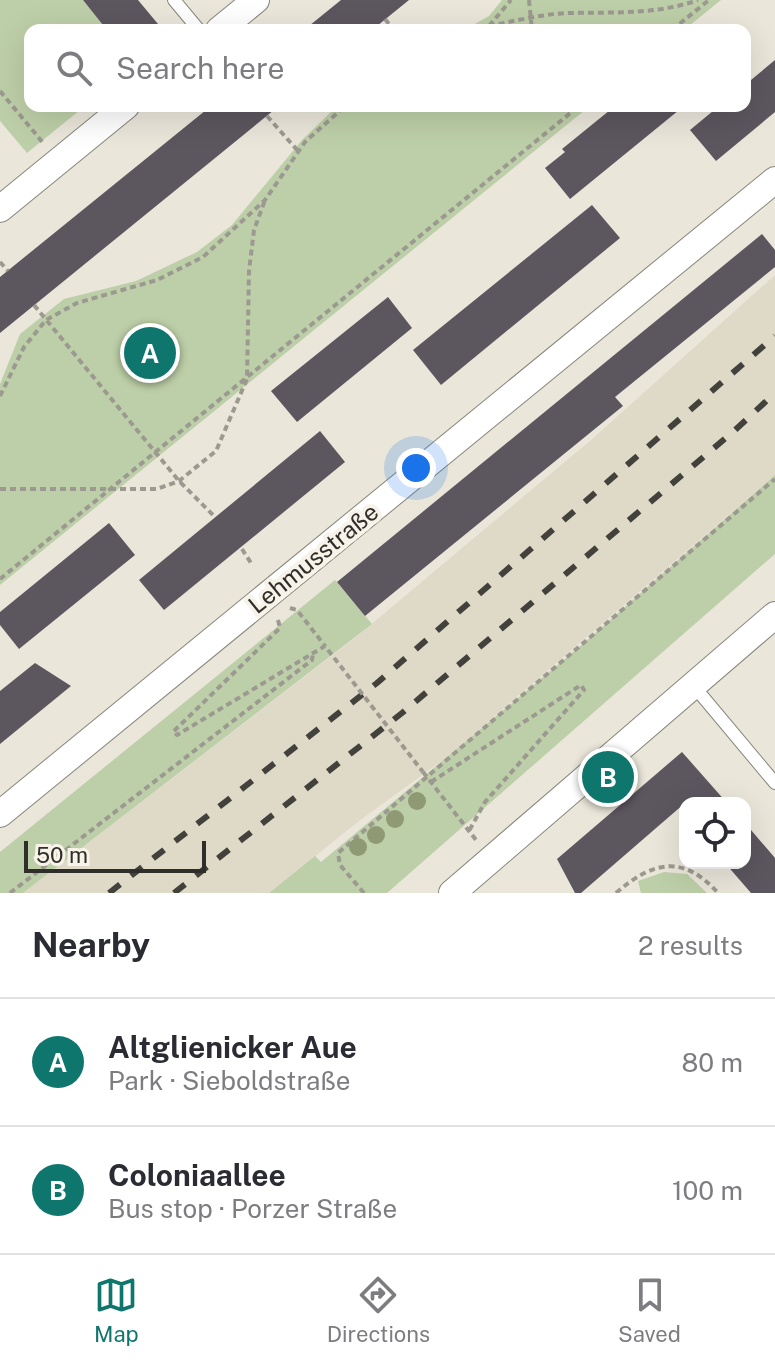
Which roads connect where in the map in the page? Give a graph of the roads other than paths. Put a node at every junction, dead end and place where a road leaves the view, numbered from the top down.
1 (174, 0) edge
2 (256, 0) edge
3 (194, 24) edge
4 (226, 24) edge
5 (119, 112) edge
6 (775, 180) edge
7 (0, 209) edge
8 (775, 615) edge
9 (693, 685) junction
10 (775, 783) edge
11 (0, 814) edge
12 (452, 893) edge

1 - 3 lane
2 - 4 street
5 - 7 street
6 - 11 street, Lehmusstraße
8 - 9 street
9 - 10 lane
9 - 12 street

